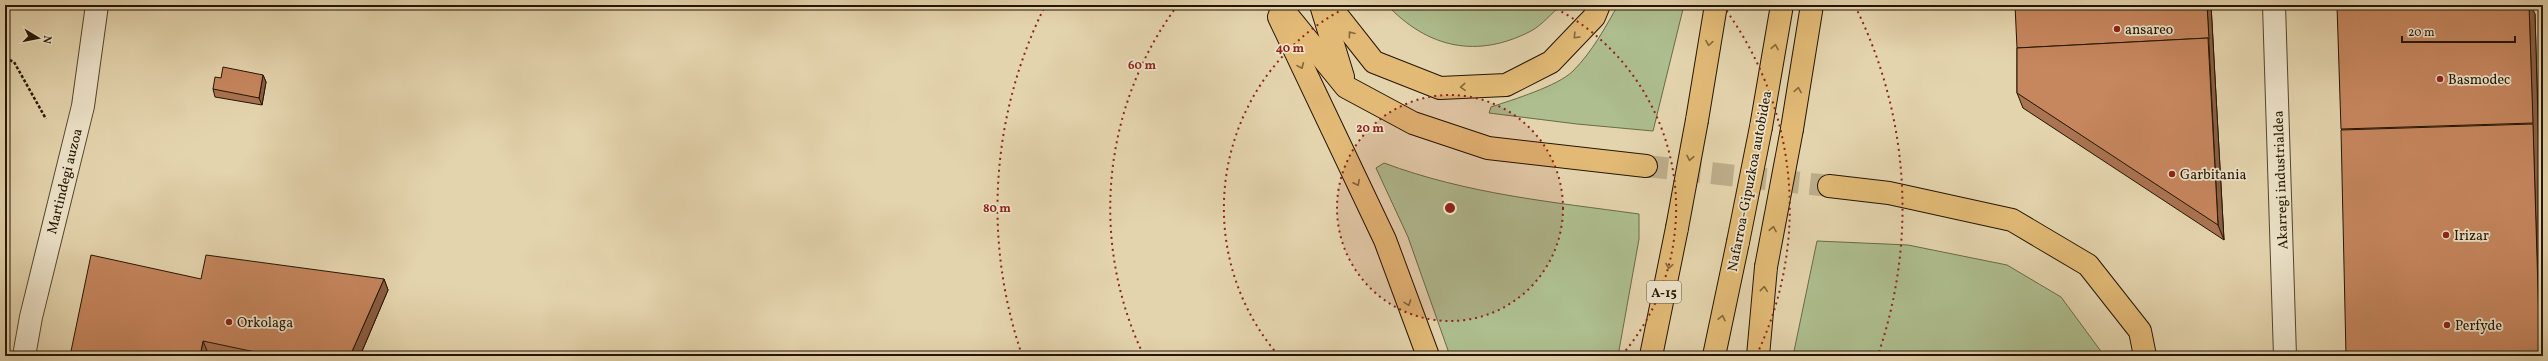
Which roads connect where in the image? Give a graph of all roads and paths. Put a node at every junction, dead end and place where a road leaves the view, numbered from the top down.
1 (97, 5) edge
2 (1273, 5) edge
3 (1279, 5) edge
4 (1321, 5) edge
5 (1329, 5) edge
6 (1599, 5) edge
7 (1716, 5) edge
8 (1782, 5) edge
9 (1812, 5) edge
10 (2274, 5) edge
11 (5, 58) edge
12 (1346, 88) junction
13 (49, 124) dead end
14 (1646, 166) tunnel mouth
15 (1829, 186) tunnel mouth
16 (24, 356) edge
17 (1428, 356) edge
18 (1651, 356) edge
19 (1714, 356) edge
20 (1758, 356) edge
21 (2145, 356) edge
22 (2285, 356) edge

1 - 16 street, Martindegi auzoa
2 -> 17 highway
3 - 12 highway
4 - 12 highway
6 -> 5 highway
7 -> 18 highway, A-15, bridge
19 -> 8 highway, Nafarroa-Gipuzkoa autobidea, bridge
20 -> 9 highway, bridge
10 - 22 street, Akarregi industrialdea
11 - 13 path
12 - 14 highway
15 - 21 highway

